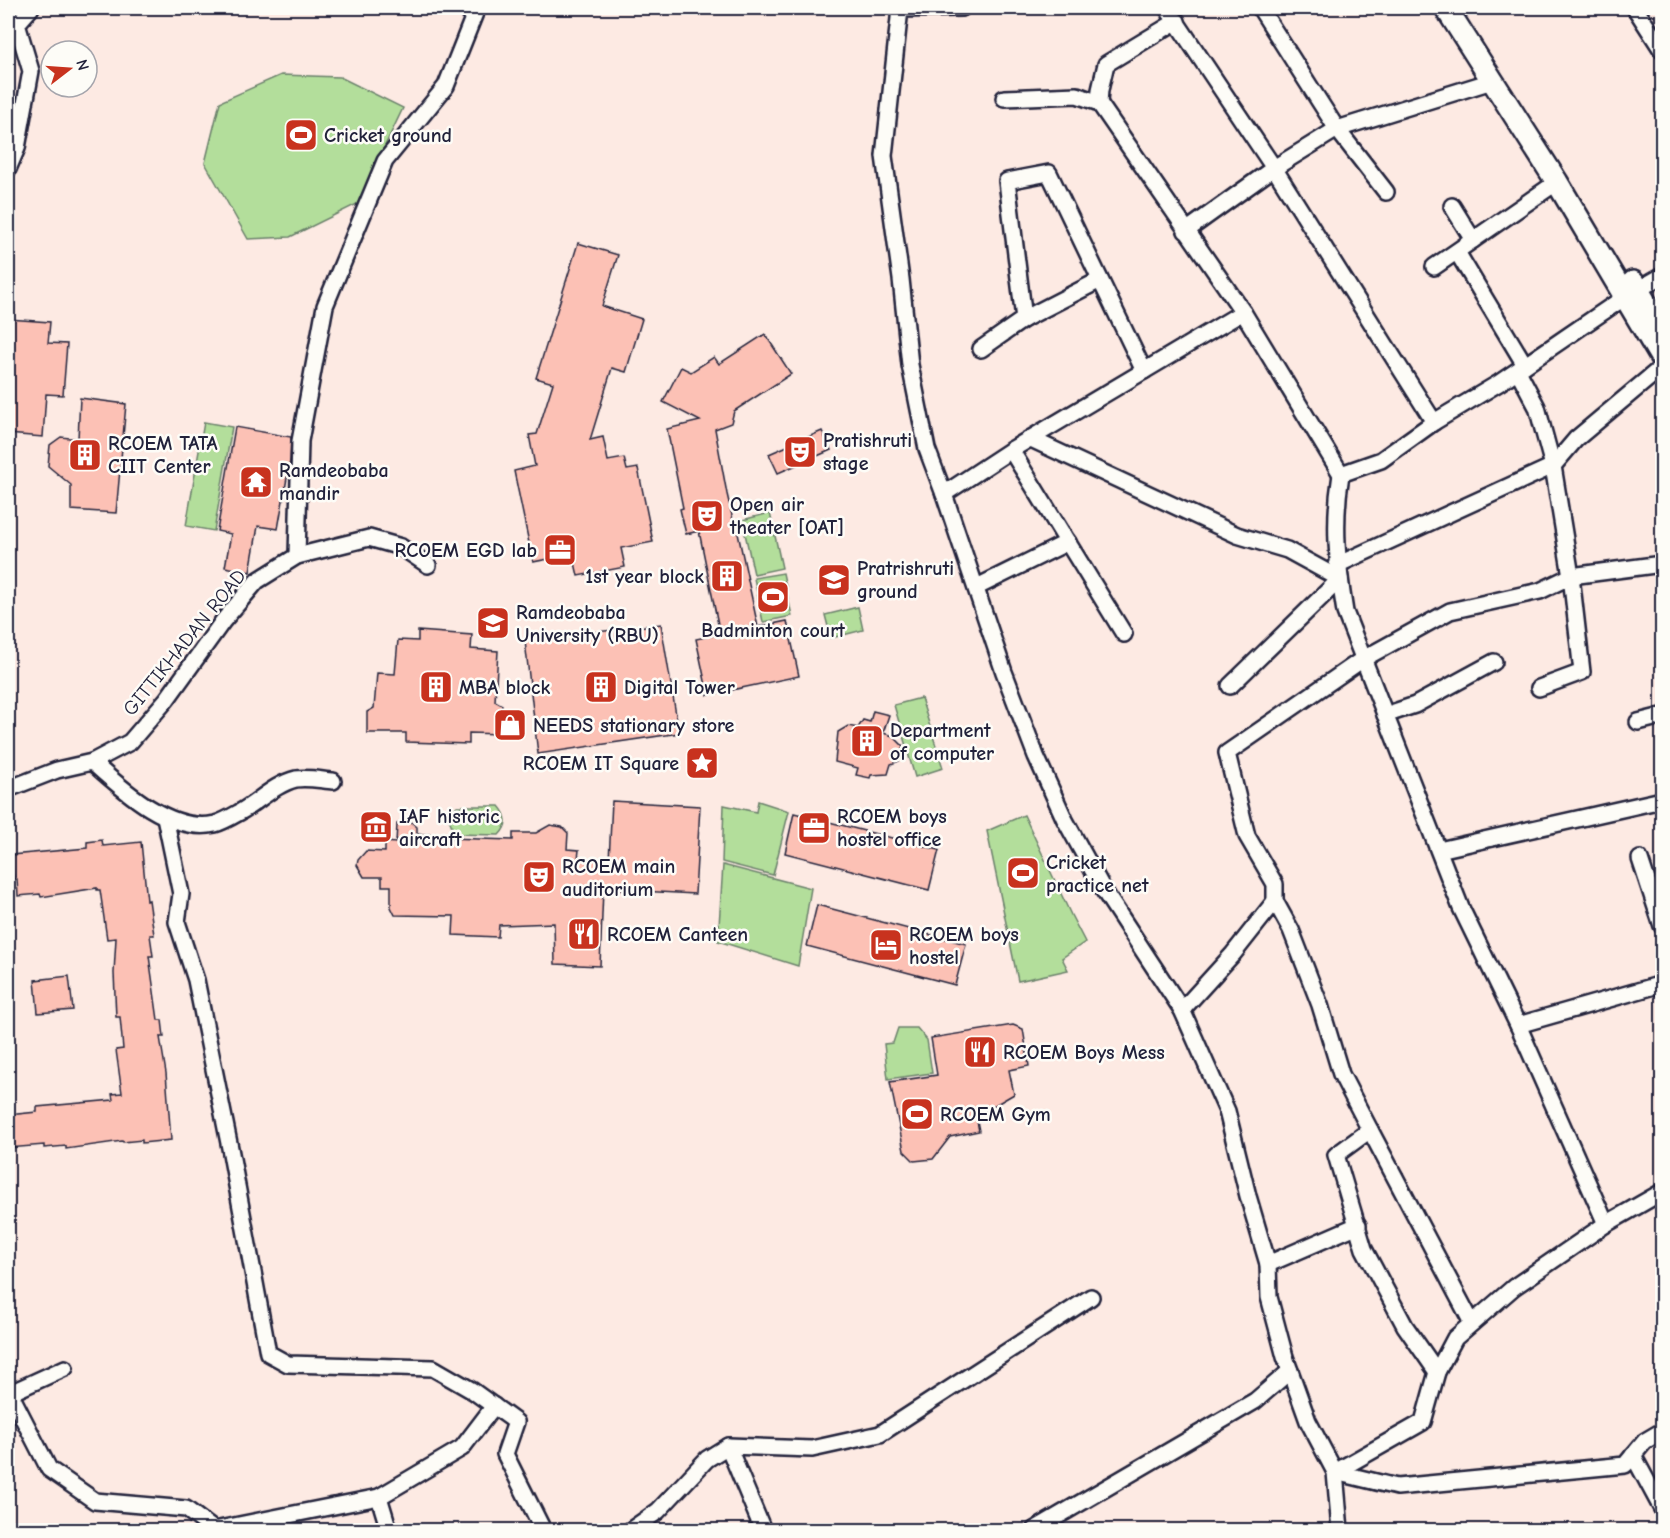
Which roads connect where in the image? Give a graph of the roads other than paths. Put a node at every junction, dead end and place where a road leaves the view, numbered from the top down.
1 (31, 8) edge
2 (477, 8) edge
3 (900, 8) edge
4 (962, 8) edge
5 (1167, 8) edge
6 (1260, 8) edge
7 (1446, 8) edge
8 (1460, 8) edge
9 (1635, 8) edge
10 (1177, 21) junction
11 (12, 23) edge
12 (1662, 51) edge
13 (1492, 81) junction
14 (1004, 98) dead end
15 (1099, 104) junction
16 (1337, 129) junction
17 (1274, 168) junction
18 (8, 169) edge
19 (1557, 182) junction
20 (1386, 192) dead end
21 (1452, 206) dead end
22 (1186, 231) junction
23 (1473, 240) junction
24 (1457, 252) junction
25 (1434, 267) dead end
26 (1662, 276) edge
27 (1100, 280) junction
28 (1631, 293) junction
29 (1243, 312) junction
30 (1024, 319) junction
31 (1662, 330) edge
32 (981, 349) dead end
33 (1662, 359) edge
34 (1662, 367) edge
35 (1522, 368) junction
36 (1144, 371) junction
37 (1434, 422) junction
38 (1030, 439) junction
39 (1011, 450) junction
40 (1553, 466) junction
41 (1341, 474) junction
42 (944, 494) junction
43 (1068, 542) junction
44 (297, 556) junction
45 (1662, 564) edge
46 (428, 565) dead end
47 (1338, 572) junction
48 (1571, 576) junction
49 (977, 587) junction
50 (1124, 634) dead end
51 (1364, 659) junction
52 (1494, 662) dead end
53 (1230, 686) dead end
54 (1539, 688) dead end
55 (1385, 715) junction
56 (1662, 716) edge
57 (1638, 722) dead end
58 (92, 762) junction
59 (333, 781) dead end
60 (8, 789) edge
61 (1662, 801) edge
62 (165, 817) junction
63 (1439, 850) junction
64 (1640, 859) dead end
65 (1275, 901) junction
66 (1662, 926) edge
67 (1662, 984) edge
68 (1182, 1010) junction
69 (1518, 1025) junction
70 (1370, 1130) junction
71 (1662, 1192) edge
72 (1606, 1224) junction
73 (1358, 1225) junction
74 (1268, 1264) junction
75 (1091, 1297) dead end
76 (1472, 1323) junction
77 (65, 1368) dead end
78 (1290, 1371) junction
79 (1437, 1372) junction
80 (9, 1393) edge
81 (494, 1406) junction
82 (1662, 1431) edge
83 (728, 1446) junction
84 (1633, 1455) junction
85 (1335, 1472) junction
86 (379, 1497) junction
87 (1662, 1509) edge
88 (389, 1530) edge
89 (543, 1530) edge
90 (631, 1530) edge
91 (763, 1530) edge
92 (1034, 1530) edge
93 (1340, 1530) edge

1 - 11 street
2 - 44 street
3 - 4 street
3 - 42 street
5 - 10 street
6 - 16 street
7 - 13 street
8 - 28 street
9 - 12 street
10 - 15 street
10 - 17 street
11 - 18 street
13 - 16 street
13 - 19 street
14 - 15 street
15 - 22 street
16 - 17 street
16 - 20 street
17 - 22 street
17 - 37 street
19 - 23 street
19 - 28 street
21 - 23 street
22 - 29 street
23 - 24 street
24 - 25 street
24 - 35 street
26 - 28 street
27 - 30 street
27 - 30 street
27 - 36 street
28 - 31 street
28 - 33 street
28 - 35 street
29 - 36 street
29 - 41 street
30 - 32 street
34 - 40 street
35 - 37 street
35 - 40 street
36 - 38 street
37 - 41 street
38 - 39 street
38 - 47 street
39 - 42 street
39 - 43 street
40 - 47 street
40 - 48 street
41 - 47 street
42 - 49 street
43 - 49 street
43 - 50 street
44 - 46 street, GITTIKHADAN ROAD
44 - 58 street, GITTIKHADAN ROAD
45 - 48 street
47 - 51 street
47 - 53 street
48 - 51 street
48 - 54 street
49 - 68 street
51 - 55 street
51 - 65 street
52 - 55 street
55 - 63 street
56 - 57 street
58 - 60 street, GITTIKHADAN ROAD
58 - 62 street
59 - 62 street
61 - 63 street
62 - 81 street
63 - 69 street
64 - 66 street
65 - 68 street
65 - 70 street
67 - 69 street
68 - 74 street
69 - 72 street
70 - 73 street
70 - 76 street
71 - 72 street
72 - 76 street
73 - 74 street
73 - 79 street
74 - 78 street
75 - 83 street
76 - 79 street
77 - 80 street
78 - 85 street
78 - 92 street
79 - 85 street
80 - 86 street
81 - 86 street
81 - 89 street
82 - 84 street
83 - 90 street
83 - 91 street
84 - 85 street
84 - 87 street
85 - 93 street
86 - 88 street

